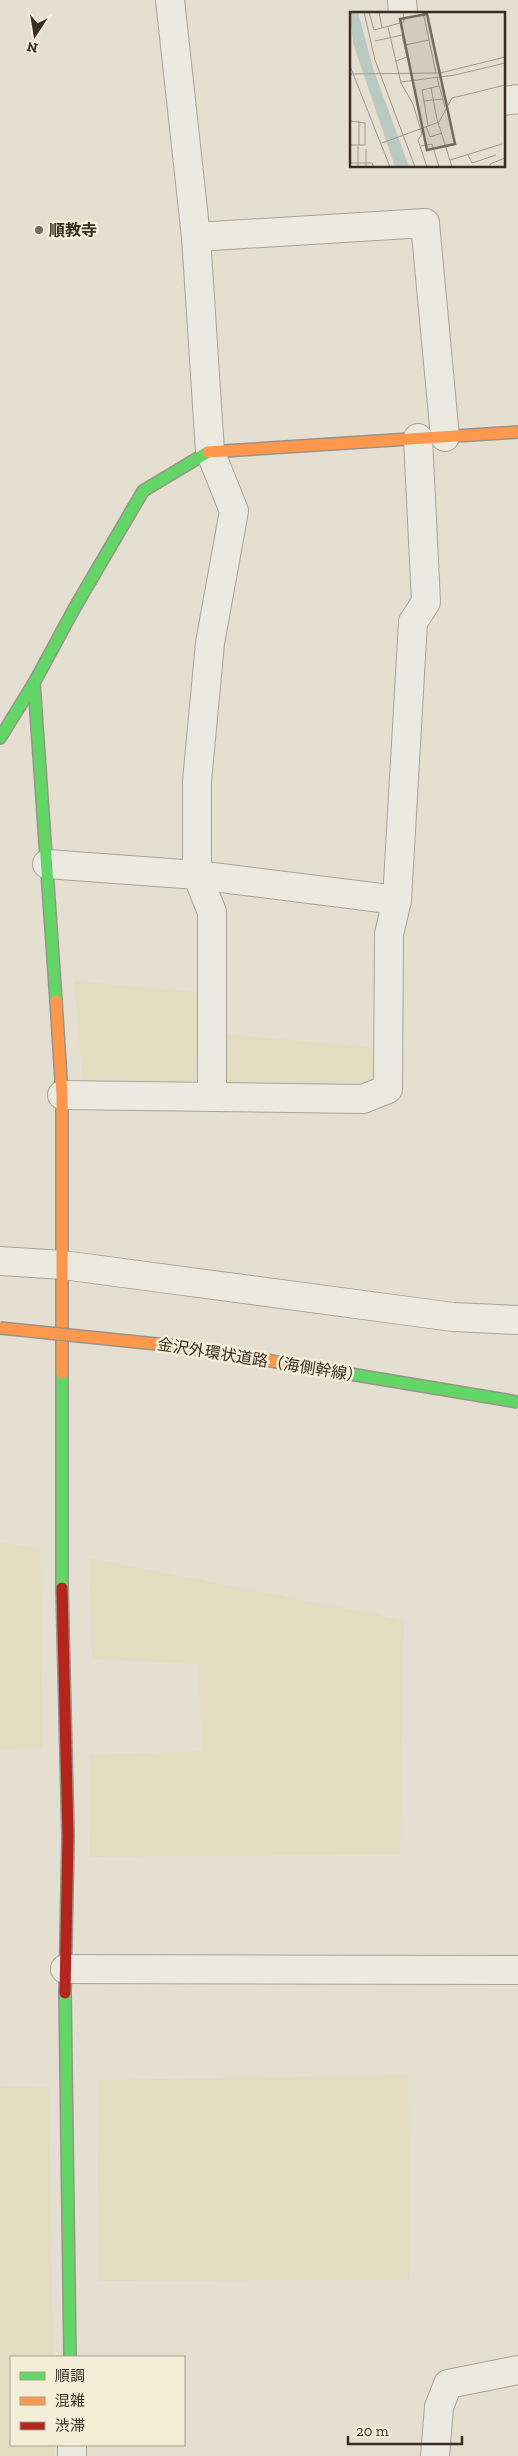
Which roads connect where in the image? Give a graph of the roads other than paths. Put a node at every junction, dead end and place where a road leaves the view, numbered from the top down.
1 (170, 0) edge
2 (196, 237) junction
3 (518, 432) edge
4 (445, 437) junction
5 (418, 438) junction
6 (210, 451) junction
7 (34, 683) junction
8 (0, 738) edge
9 (47, 864) junction
10 (196, 875) junction
11 (397, 900) junction
12 (62, 1095) junction
13 (212, 1096) junction
14 (0, 1261) edge
15 (63, 1265) junction
16 (518, 1320) edge
17 (0, 1328) edge
18 (518, 1402) edge
19 (65, 1969) junction
20 (518, 1970) edge
21 (70, 2356) edge
22 (518, 2370) edge
23 (435, 2456) edge

1 - 2 street
2 - 4 street
2 - 6 street
3 - 4 street
4 - 5 street
5 - 6 street
5 - 11 street
6 - 7 street
6 - 10 street
7 - 8 street
7 - 9 street
9 - 10 street
9 - 12 street
10 - 11 street
10 - 13 street
11 - 13 street
12 - 13 street
12 - 15 street
14 - 15 street
15 - 16 street
15 - 19 street
17 - 18 street, 金沢外環状道路（海側幹線）, bridge
19 - 20 street
19 - 21 street
22 - 23 street

